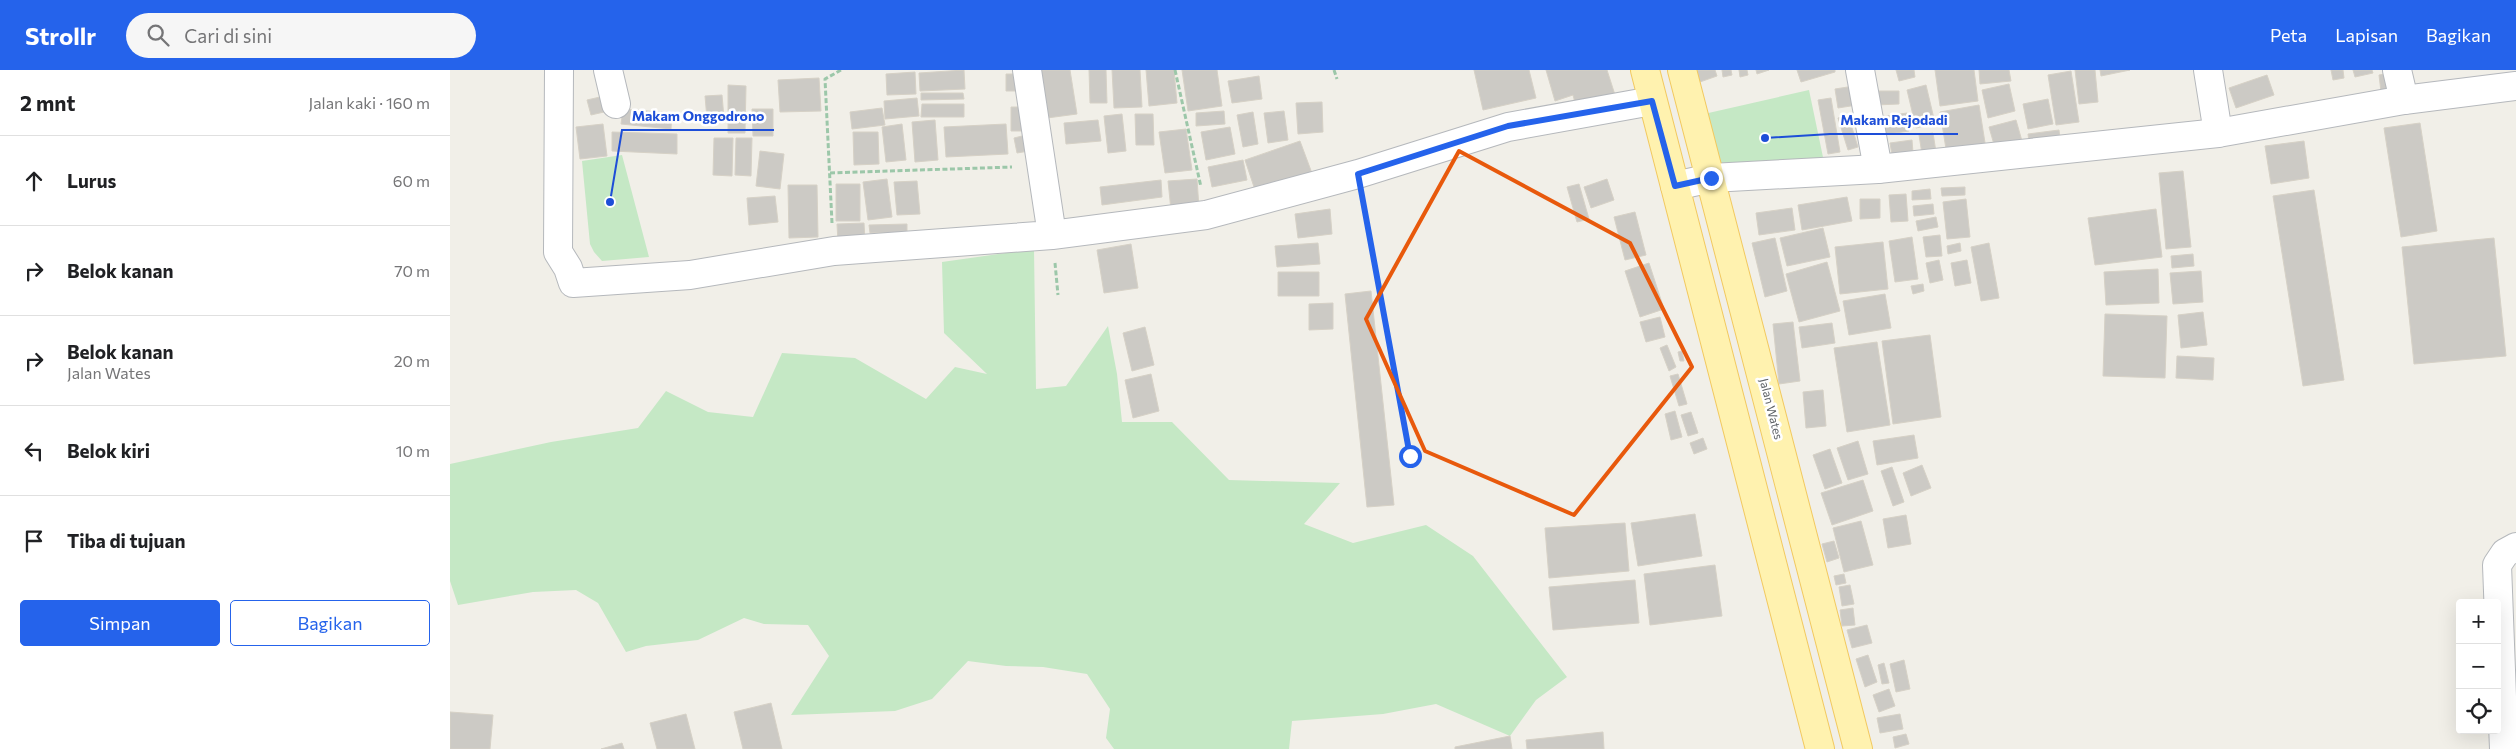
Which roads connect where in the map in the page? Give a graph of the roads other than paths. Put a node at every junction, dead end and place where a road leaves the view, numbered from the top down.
1 (559, 70) edge
2 (608, 70) edge
3 (1026, 70) edge
4 (1645, 70) edge
5 (1682, 70) edge
6 (1860, 70) edge
7 (2208, 70) edge
8 (2397, 70) edge
9 (2516, 86) edge
10 (2404, 100) junction
11 (1652, 101) junction
12 (616, 104) dead end
13 (2218, 133) junction
14 (1878, 169) junction
15 (1711, 178) junction
16 (1675, 186) junction
17 (1052, 235) junction
18 (2516, 547) edge
19 (1820, 749) edge
20 (1858, 749) edge
21 (2504, 749) edge

1 - 17 street
2 - 12 street
3 - 17 street
4 - 11 main road
5 - 15 main road, Jalan Wates
6 - 14 street
7 - 13 street
8 - 10 street
9 - 10 street
10 - 13 street
11 - 16 main road
11 - 17 street
13 - 14 street
14 - 15 street
15 - 16 street
15 - 20 main road, Jalan Wates
16 - 19 main road
18 - 21 street

